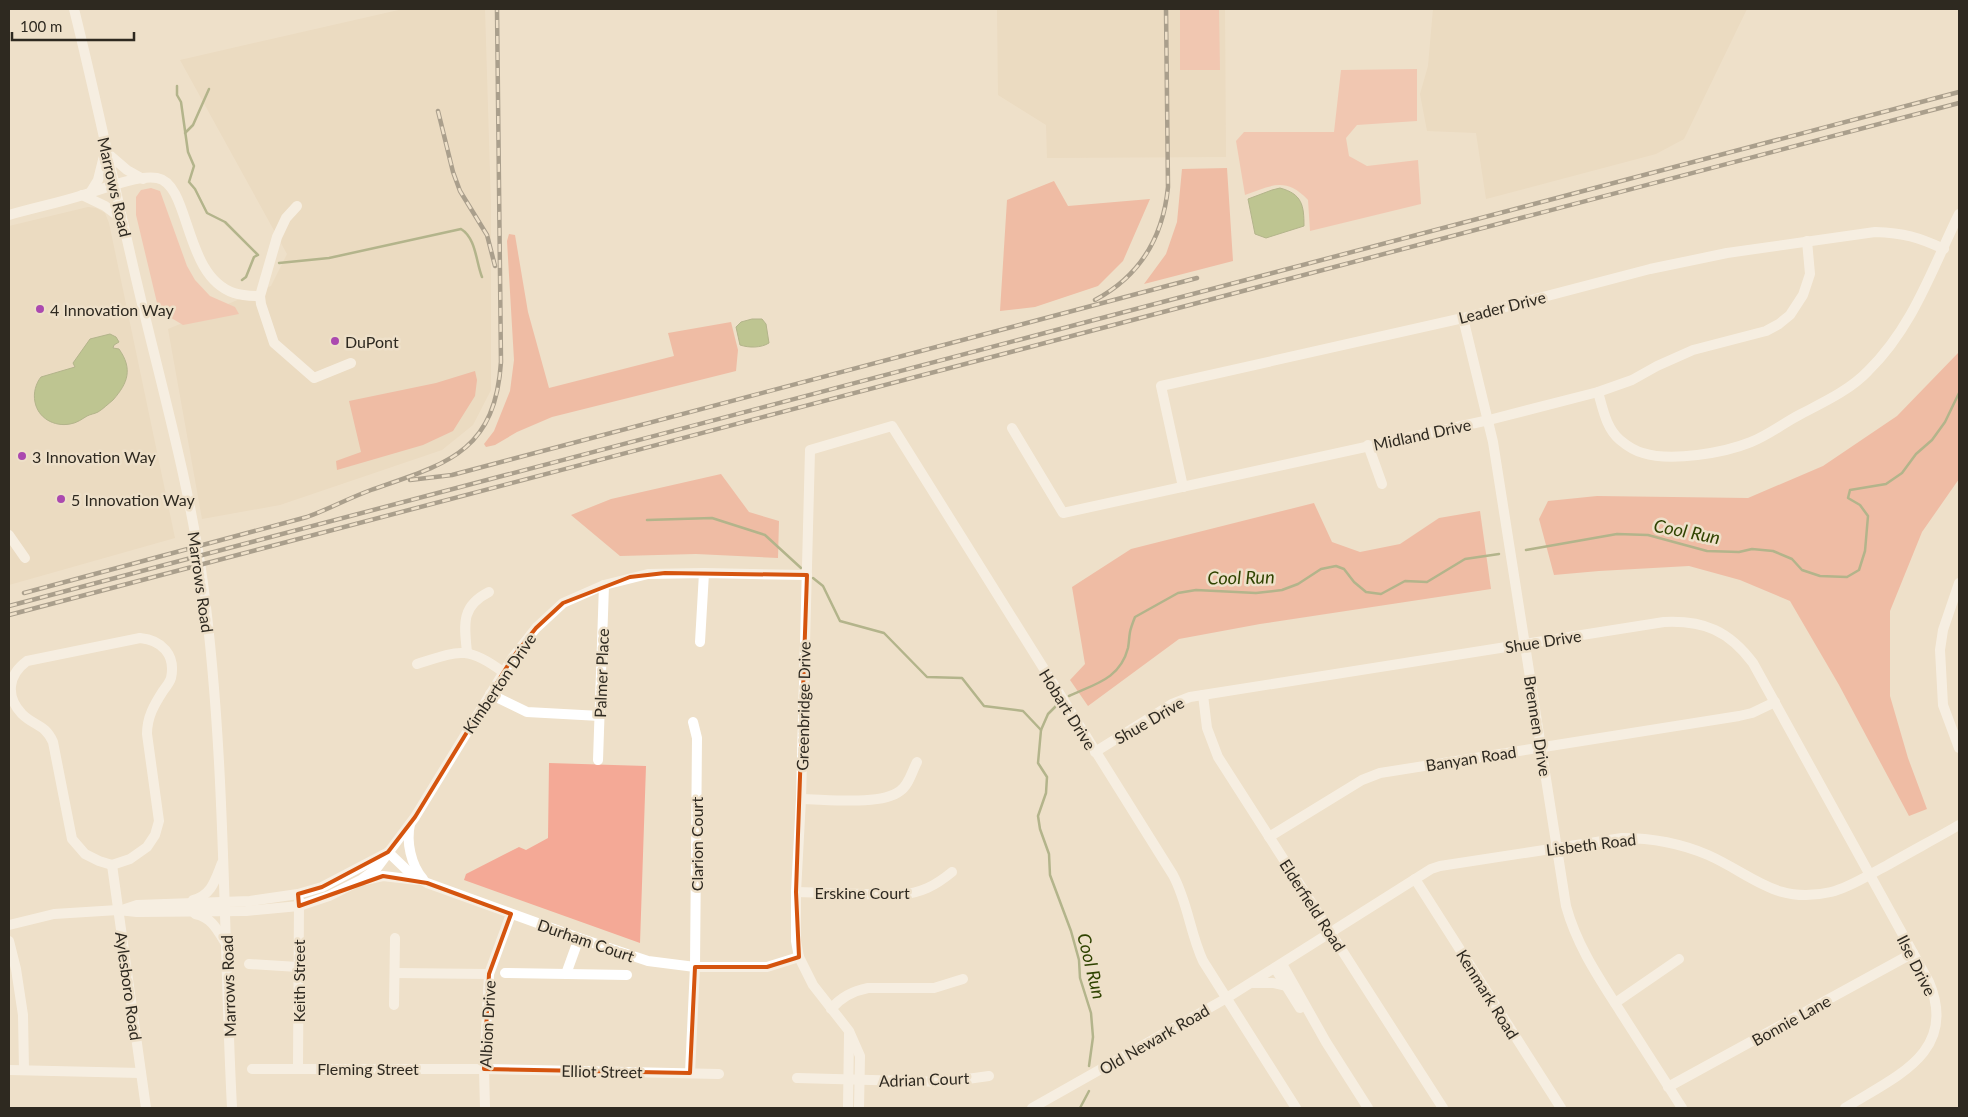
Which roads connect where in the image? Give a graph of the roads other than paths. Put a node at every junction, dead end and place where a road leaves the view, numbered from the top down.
1 (74, 9) edge
2 (106, 150) junction
3 (142, 179) junction
4 (114, 186) junction
5 (86, 194) junction
6 (297, 206) dead end
7 (1959, 214) edge
8 (9, 215) edge
9 (122, 219) junction
10 (1807, 242) junction
11 (1944, 249) junction
12 (260, 296) junction
13 (1462, 318) junction
14 (351, 363) dead end
15 (1598, 392) junction
16 (1489, 420) junction
17 (892, 426) joint
18 (1012, 428) dead end
19 (1368, 446) junction
20 (1382, 484) dead end
21 (1183, 487) junction
22 (9, 535) edge
23 (26, 558) dead end
24 (704, 573) junction
25 (807, 575) junction
26 (1959, 583) edge
27 (604, 585) junction
28 (489, 592) dead end
29 (700, 642) dead end
30 (1525, 644) junction
31 (466, 652) junction
32 (417, 664) dead end
33 (503, 672) junction
34 (490, 694) junction
35 (1203, 695) junction
36 (1775, 702) junction
37 (600, 716) junction
38 (693, 722) dead end
39 (1541, 747) junction
40 (1959, 748) edge
41 (1095, 752) junction
42 (598, 760) dead end
43 (917, 762) dead end
44 (801, 799) junction
45 (411, 821) junction
46 (1959, 825) edge
47 (1269, 837) junction
48 (1557, 847) junction
49 (388, 852) junction
50 (223, 860) junction
51 (112, 864) junction
52 (952, 872) dead end
53 (1869, 875) junction
54 (1415, 879) junction
55 (427, 883) junction
56 (354, 884) junction
57 (796, 892) junction
58 (298, 894) junction
59 (225, 906) junction
60 (299, 906) junction
61 (181, 908) junction
62 (121, 910) junction
63 (511, 914) junction
64 (9, 925) edge
65 (1330, 933) junction
66 (395, 938) dead end
67 (579, 938) junction
68 (9, 941) edge
69 (226, 944) junction
70 (1912, 953) junction
71 (799, 957) junction
72 (1679, 959) dead end
73 (249, 964) dead end
74 (1279, 966) junction
75 (298, 967) junction
76 (696, 967) junction
77 (394, 973) junction
78 (505, 973) dead end
79 (489, 974) junction
80 (566, 974) junction
81 (627, 975) dead end
82 (963, 979) dead end
83 (1252, 983) junction
84 (1286, 986) junction
85 (1225, 999) junction
86 (1615, 1004) junction
87 (394, 1005) dead end
88 (830, 1009) junction
89 (1326, 1042) junction
90 (298, 1068) junction
91 (252, 1069) dead end
92 (484, 1069) junction
93 (9, 1070) edge
94 (24, 1070) junction
95 (141, 1072) junction
96 (690, 1073) junction
97 (718, 1074) dead end
98 (989, 1076) dead end
99 (797, 1078) dead end
100 (854, 1080) junction
101 (1668, 1087) junction
102 (146, 1108) edge
103 (232, 1108) edge
104 (485, 1108) edge
105 (848, 1108) edge
106 (859, 1108) edge
107 (1032, 1108) edge
108 (1296, 1108) edge
109 (1368, 1108) edge
110 (1442, 1108) edge
111 (1561, 1108) edge
112 (1682, 1108) edge
113 (1845, 1108) edge

1 - 2 street, Marrows Road
2 - 3 street
2 - 4 street, Marrows Road
2 - 5 street
3 - 4 street
3 - 12 street
4 - 5 street
4 - 9 street, Marrows Road
5 - 8 street
5 - 9 street
6 - 12 street
7 - 11 street
9 - 50 street, Marrows Road
10 - 11 street, Leader Drive
10 - 13 street, Leader Drive
10 - 15 street, Midland Drive
11 - 15 street
12 - 14 street
13 - 16 street, Brennen Drive
13 - 21 street, Leader Drive
15 - 16 street, Midland Drive
16 - 19 street, Midland Drive
16 - 30 street, Brennen Drive
17 - 25 street, Greenbridge Drive
17 - 41 street, Hobart Drive
18 - 21 street, Midland Drive
19 - 20 street
19 - 21 street, Midland Drive
22 - 23 street
24 - 25 street, Kimberton Drive
24 - 27 street, Kimberton Drive
24 - 29 street
25 - 44 street, Greenbridge Drive
26 - 40 street
27 - 33 street, Kimberton Drive
27 - 37 street, Palmer Place
28 - 31 street
30 - 35 street, Shue Drive
30 - 36 street, Shue Drive
30 - 39 street, Brennen Drive
31 - 32 street
31 - 33 street
33 - 34 street, Kimberton Drive
34 - 37 street
34 - 45 street, Kimberton Drive
35 - 41 street, Shue Drive
35 - 47 street, Elderfield Road
36 - 39 street, Banyan Road
36 - 53 street, Shue Drive
37 - 42 street, Palmer Place
38 - 76 street, Clarion Court
39 - 47 street, Banyan Road
39 - 48 street, Brennen Drive
41 - 85 street, Hobart Drive
43 - 44 street
44 - 57 street, Greenbridge Drive
45 - 49 street, Kimberton Drive
45 - 55 street
46 - 53 street, Lisbeth Road
47 - 65 street, Elderfield Road
48 - 53 street, Lisbeth Road
48 - 54 street, Lisbeth Road
48 - 86 street, Brennen Drive
49 - 55 street, Durham Court
49 - 56 street, Kimberton Drive
49 - 58 street, Kimberton Drive
50 - 59 street, Marrows Road
50 - 61 street
51 - 51 street
51 - 62 street, Aylesboro Road
52 - 57 street, Erskine Court
53 - 70 street, Ilse Drive
54 - 65 street, Lisbeth Road
54 - 111 street, Kenmark Road
55 - 56 street
55 - 63 street, Durham Court
56 - 60 street, Kimberton Drive
57 - 71 street, Greenbridge Drive
58 - 59 street, Kimberton Drive
58 - 60 street, Keith Street
59 - 60 street, Kimberton Drive
59 - 61 street
59 - 69 street, Marrows Road
60 - 75 street, Keith Street
61 - 62 street
61 - 69 street
62 - 64 street
62 - 95 street, Aylesboro Road
63 - 67 street, Durham Court
63 - 79 street, Albion Drive
65 - 74 street, Lisbeth Road
65 - 110 street, Elderfield Road
66 - 77 street
67 - 76 street, Durham Court
67 - 80 street
68 - 94 street
69 - 103 street, Marrows Road
70 - 101 street, Bonnie Lane
70 - 113 street, Ilse Drive
71 - 76 street, Durham Court
71 - 88 street, Greenbridge Drive
72 - 86 street
73 - 75 street
74 - 83 street, Old Newark Road
74 - 84 street
74 - 89 street
75 - 90 street, Keith Street
76 - 96 street, Clarion Court
77 - 79 street
77 - 87 street
78 - 80 street
79 - 92 street, Albion Drive
80 - 81 street
82 - 88 street
83 - 84 street
83 - 85 street, Old Newark Road
84 - 89 street
85 - 107 street, Old Newark Road
85 - 108 street, Hobart Drive
86 - 101 street, Brennen Drive
88 - 100 street, Greenbridge Drive
89 - 109 street
90 - 91 street, Fleming Street
90 - 92 street, Fleming Street
92 - 96 street, Elliot Street
92 - 104 street, Albion Drive
93 - 94 street
94 - 95 street
95 - 102 street, Aylesboro Road
96 - 97 street, Elliot Street
98 - 100 street, Adrian Court
99 - 100 street, Adrian Court
100 - 105 street, Greenbridge Drive
100 - 106 street, Greenbridge Drive
101 - 112 street, Brennen Drive

